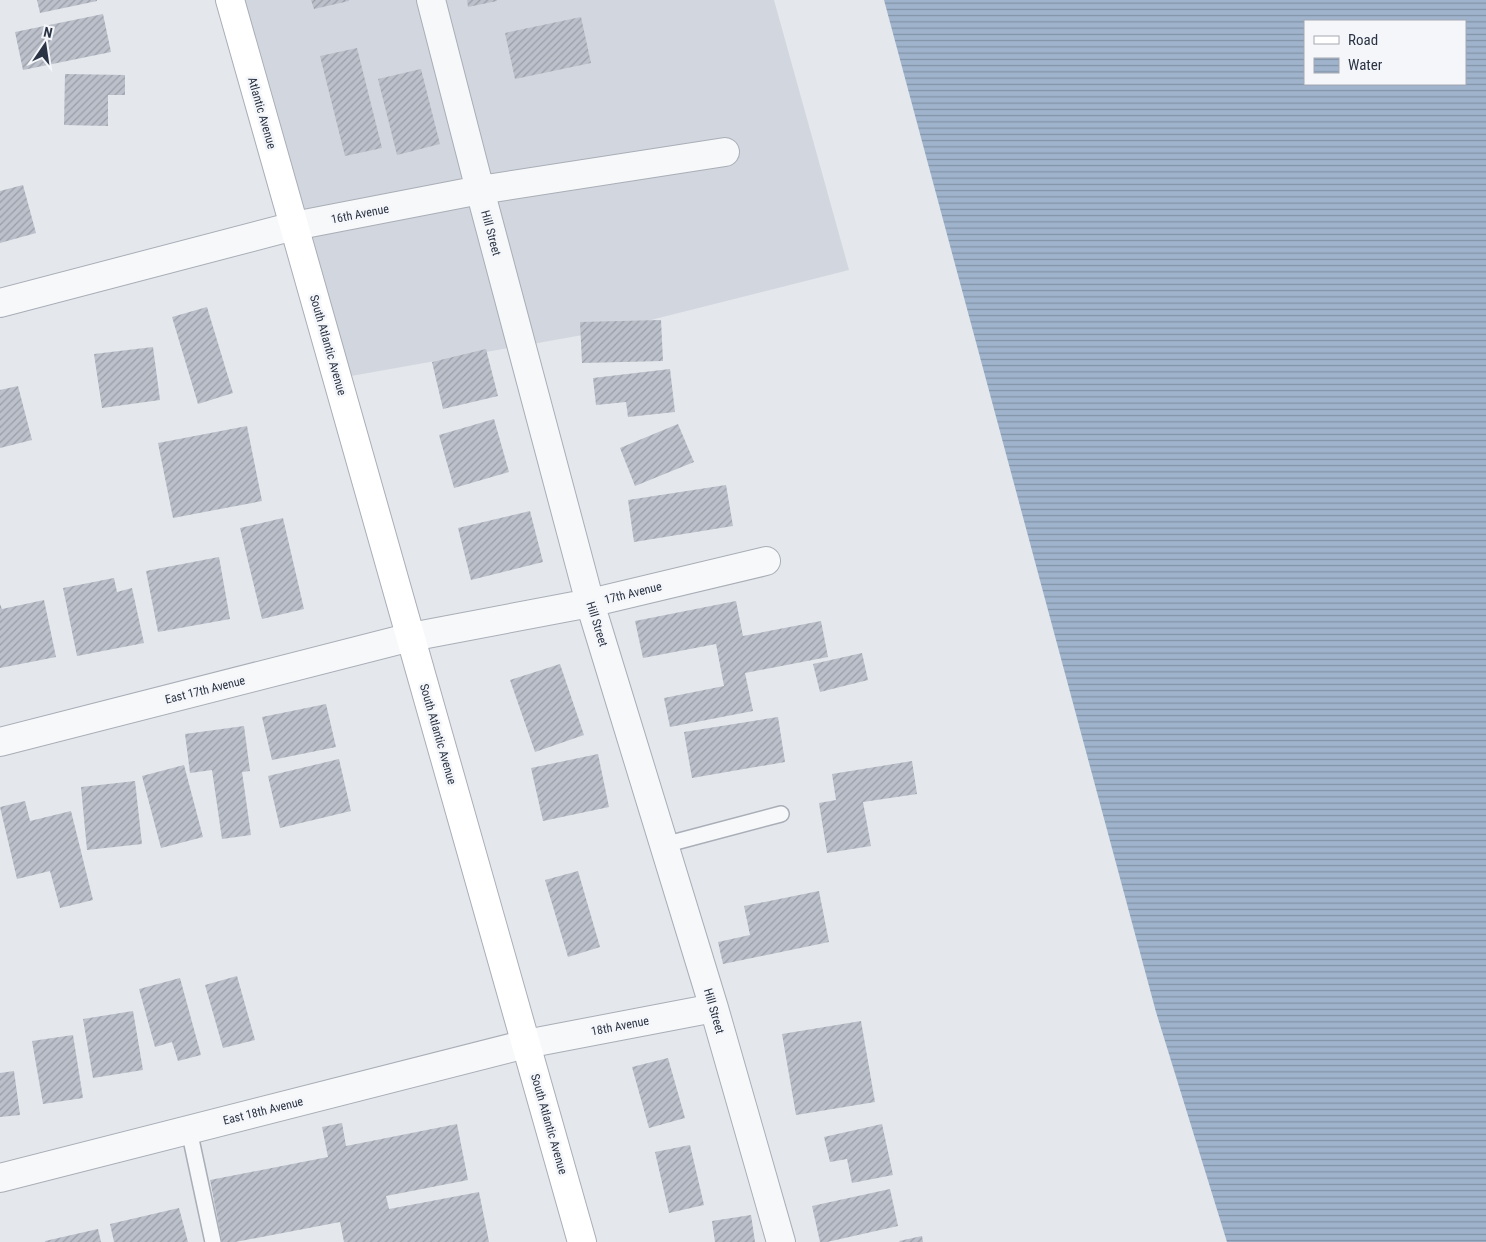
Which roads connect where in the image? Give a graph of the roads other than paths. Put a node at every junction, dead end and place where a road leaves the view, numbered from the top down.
1 (230, 0) edge
2 (431, 0) edge
3 (725, 152) dead end
4 (480, 190) junction
5 (294, 226) junction
6 (0, 303) edge
7 (766, 561) dead end
8 (590, 603) junction
9 (411, 637) junction
10 (0, 742) edge
11 (781, 814) dead end
12 (664, 845) junction
13 (714, 1008) junction
14 (526, 1044) junction
15 (189, 1130) junction
16 (0, 1178) edge
17 (213, 1242) edge
18 (582, 1242) edge
19 (781, 1242) edge

1 - 5 main road, Atlantic Avenue
2 - 4 street, Hill Street
3 - 4 street, 16th Avenue
4 - 5 street, 16th Avenue
4 - 8 street, Hill Street
5 - 6 street, 16th Avenue
5 - 9 main road, South Atlantic Avenue
7 - 8 street, 17th Avenue
8 - 9 street, 17th Avenue
8 - 12 street, Hill Street
9 - 10 street, East 17th Avenue
9 - 14 main road, South Atlantic Avenue
11 - 12 lane
12 - 13 street, Hill Street
13 - 14 street, 18th Avenue
13 - 19 street, Hill Street
14 - 15 street, East 18th Avenue
14 - 18 main road, South Atlantic Avenue
15 - 16 street, East 18th Avenue
15 - 17 lane

